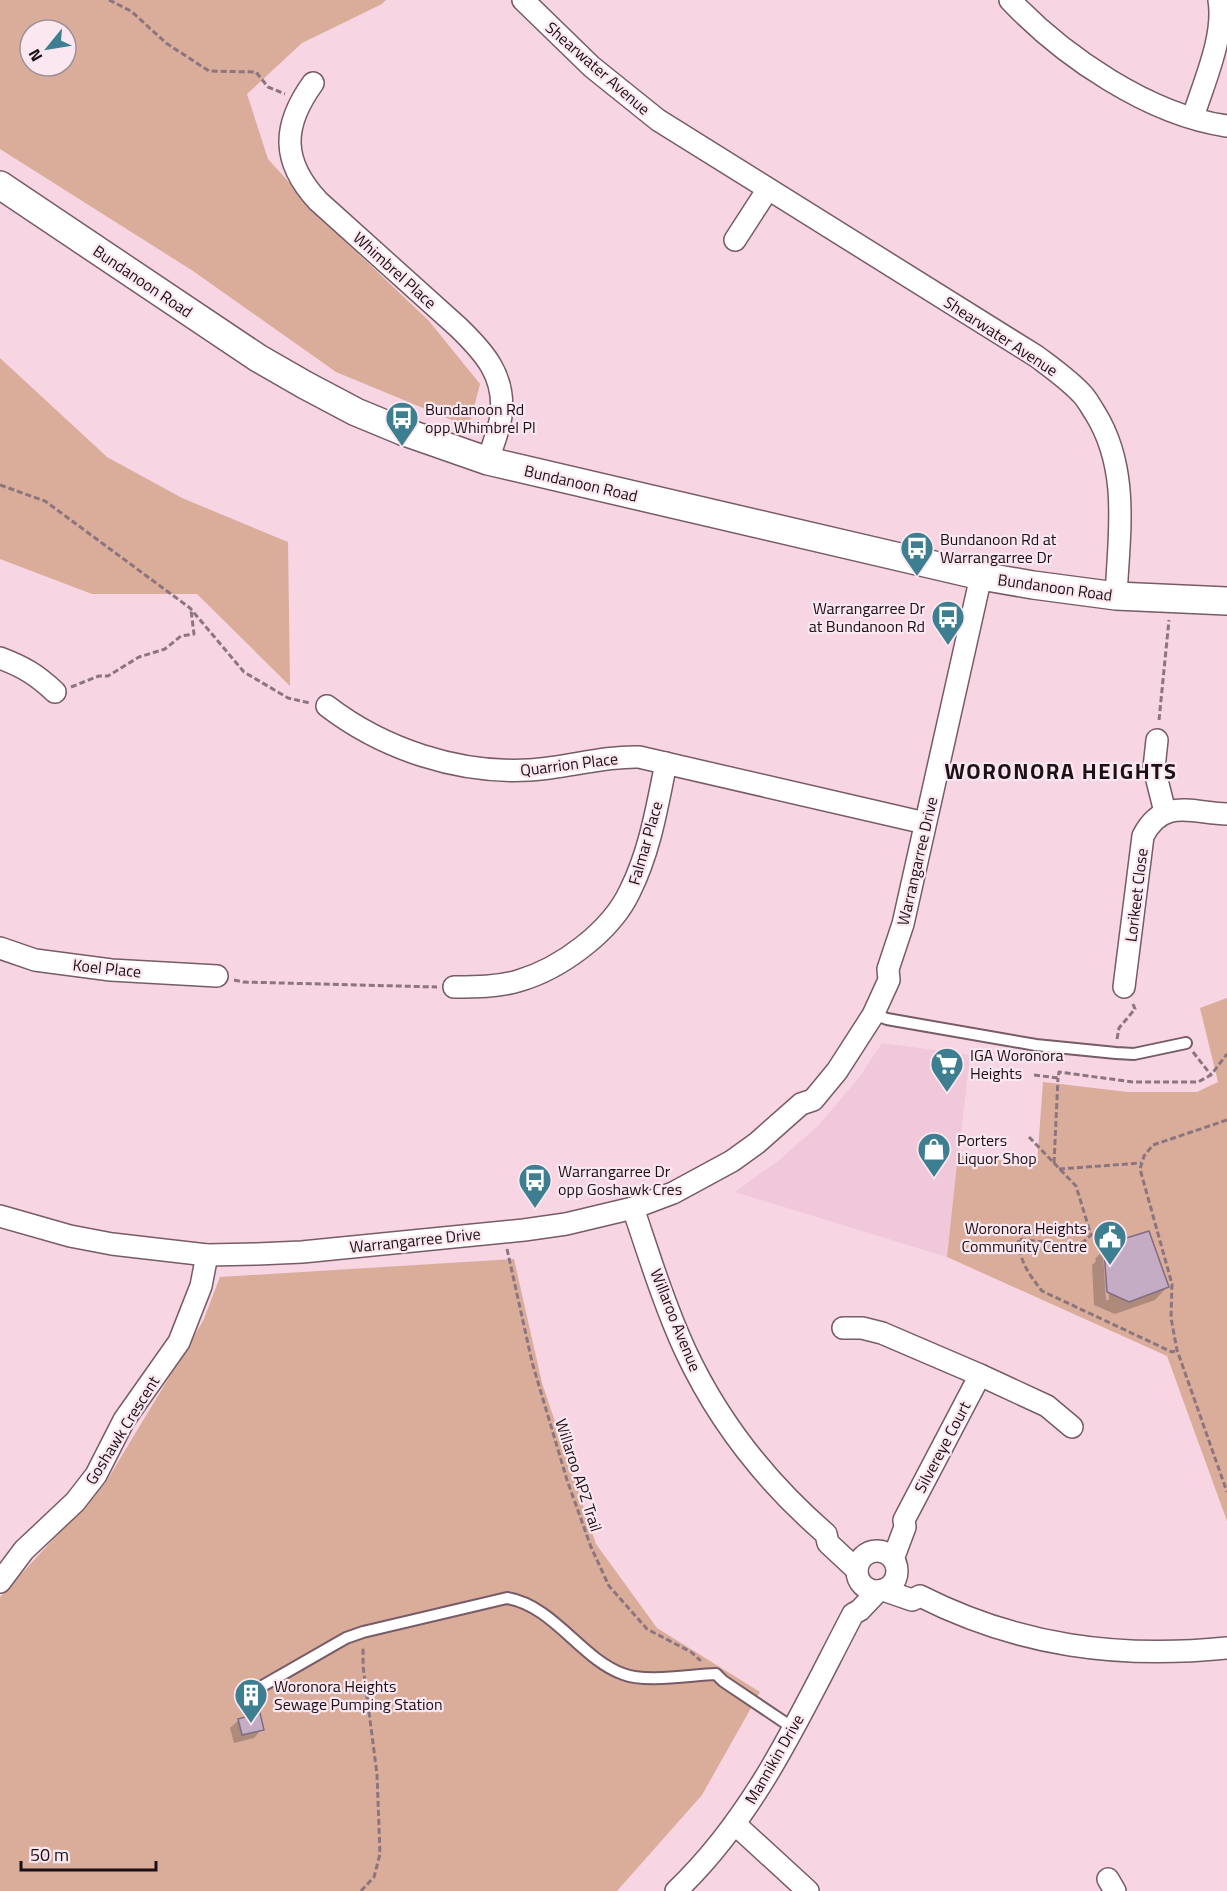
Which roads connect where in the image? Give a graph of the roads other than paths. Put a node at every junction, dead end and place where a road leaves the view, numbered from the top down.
1 (523, 0) edge
2 (1010, 0) edge
3 (1219, 0) edge
4 (307, 91) road end
5 (1193, 117) junction
6 (1227, 126) edge
7 (0, 185) edge
8 (768, 189) junction
9 (735, 240) dead end
10 (488, 461) junction
11 (981, 576) junction
12 (1116, 596) junction
13 (1227, 601) edge
14 (0, 658) edge
15 (55, 692) road end
16 (327, 706) road end
17 (1156, 740) road end
18 (666, 763) junction
19 (1165, 812) junction
20 (1227, 814) edge
21 (925, 823) junction
22 (0, 948) edge
23 (217, 976) road end
24 (454, 987) road end
25 (1124, 987) road end
26 (869, 1012) junction
27 (1186, 1043) road end
28 (633, 1208) junction
29 (0, 1216) edge
30 (207, 1255) junction
31 (843, 1328) dead end
32 (980, 1375) junction
33 (1072, 1428) dead end
34 (826, 1534) junction
35 (884, 1558) junction
36 (0, 1582) edge
37 (869, 1583) junction
38 (920, 1596) junction
39 (1227, 1648) edge
40 (245, 1696) dead end
41 (794, 1728) junction
42 (736, 1825) junction
43 (676, 1891) edge
44 (808, 1891) edge

1 - 8 street, Shearwater Avenue
2 - 5 street
3 - 5 street
4 - 10 street, Whimbrel Place
5 - 6 street
7 - 10 street, Bundanoon Road
8 - 9 street
8 - 12 street, Shearwater Avenue
10 - 11 street, Bundanoon Road
11 - 12 street, Bundanoon Road
11 - 21 street, Warrangarree Drive
12 - 13 street, Bundanoon Road
14 - 15 street
16 - 18 street, Quarrion Place
17 - 19 street
18 - 21 street, Quarrion Place
18 - 24 street, Falmar Place
19 - 20 street
19 - 25 street, Lorikeet Close
21 - 26 street, Warrangarree Drive
22 - 23 street, Koel Place
26 - 27 lane
26 - 28 street, Warrangarree Drive
28 - 30 street, Warrangarree Drive
28 - 34 street, Willaroo Avenue
29 - 30 street, Warrangarree Drive
30 - 36 street, Goshawk Crescent
31 - 32 street
32 - 33 street
32 - 35 street, Silvereye Court
34 - 35 street, Willaroo Avenue
34 - 37 street, Willaroo Avenue
35 - 37 street
35 - 37 street
35 - 38 street, Willaroo Avenue
37 - 38 street, Willaroo Avenue
37 - 41 street, Mannikin Drive
38 - 39 street, Willaroo Avenue
40 - 41 lane
41 - 42 street, Mannikin Drive
42 - 43 street, Mannikin Drive
42 - 44 street

